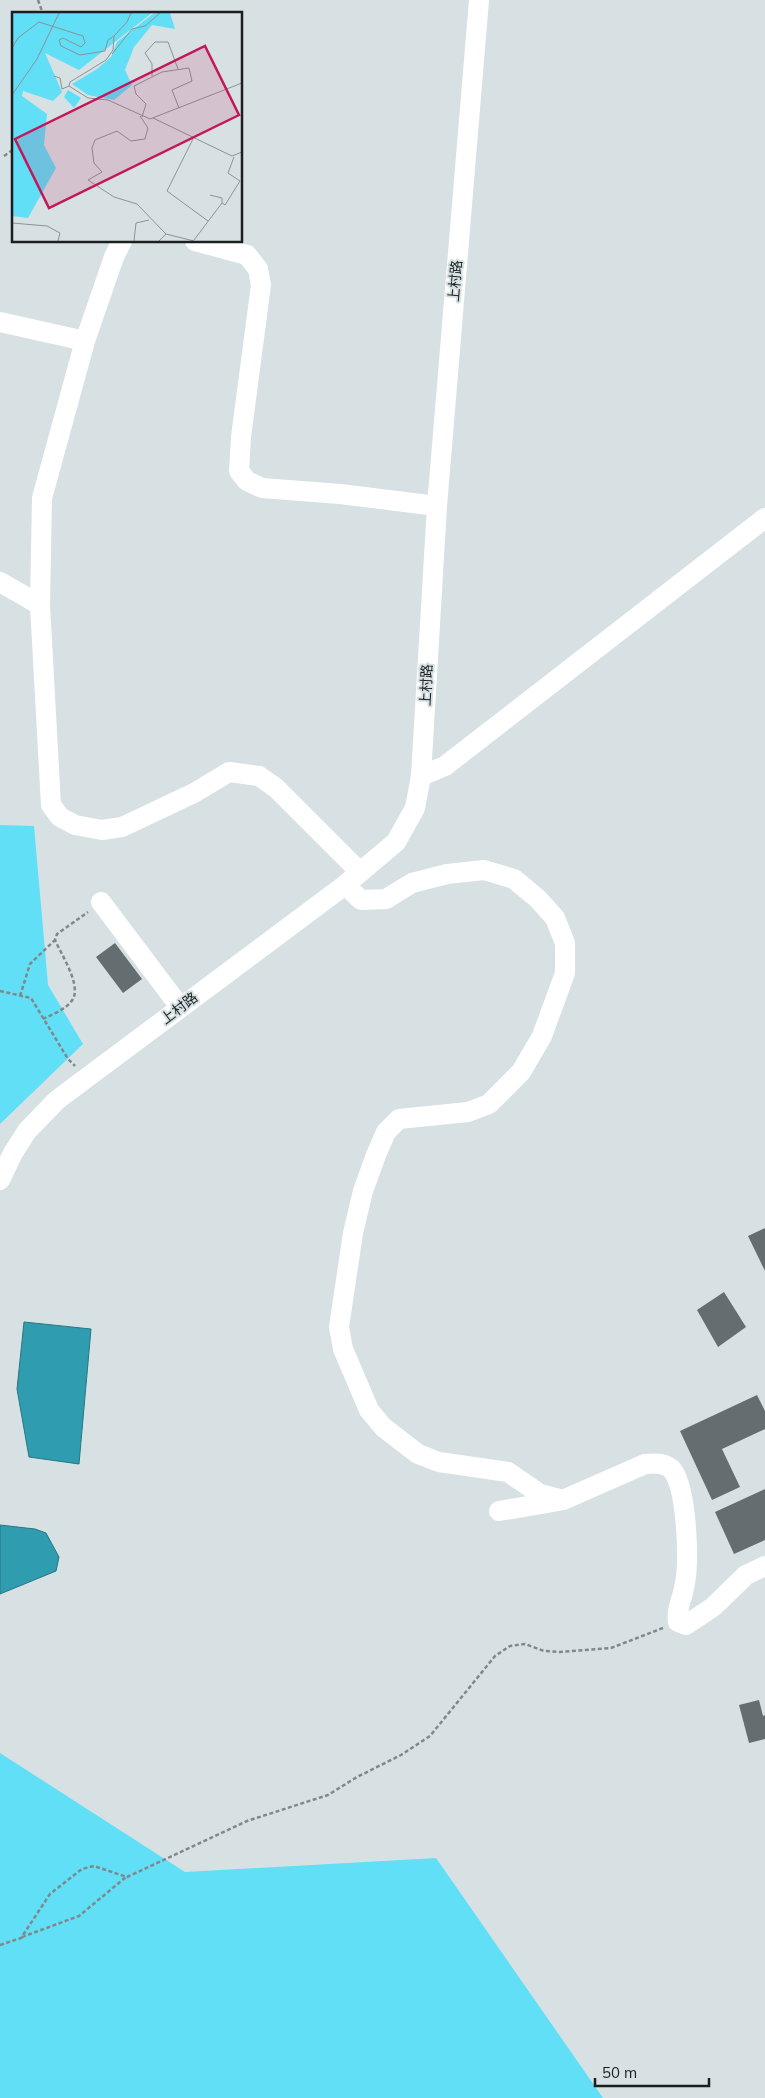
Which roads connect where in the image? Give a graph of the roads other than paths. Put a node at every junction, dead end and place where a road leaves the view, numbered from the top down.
1 (479, 0) edge
2 (122, 242) edge
3 (198, 242) edge
4 (0, 322) edge
5 (85, 341) junction
6 (437, 506) junction
7 (765, 518) edge
8 (0, 582) edge
9 (40, 605) junction
10 (421, 776) junction
11 (360, 872) junction
12 (345, 885) junction
13 (101, 902) road end
14 (180, 1007) junction
15 (0, 1180) edge
16 (563, 1500) junction
17 (499, 1511) dead end
18 (765, 1566) edge

1 - 6 street, 上村路
2 - 5 street
3 - 6 street
4 - 5 street
5 - 9 street
6 - 10 street, 上村路
7 - 10 street
8 - 9 street
9 - 11 street
10 - 11 street, 上村路
11 - 12 street, 上村路
12 - 14 street, 上村路
12 - 16 street
13 - 14 street
14 - 15 street, 上村路
16 - 17 street
16 - 18 street

